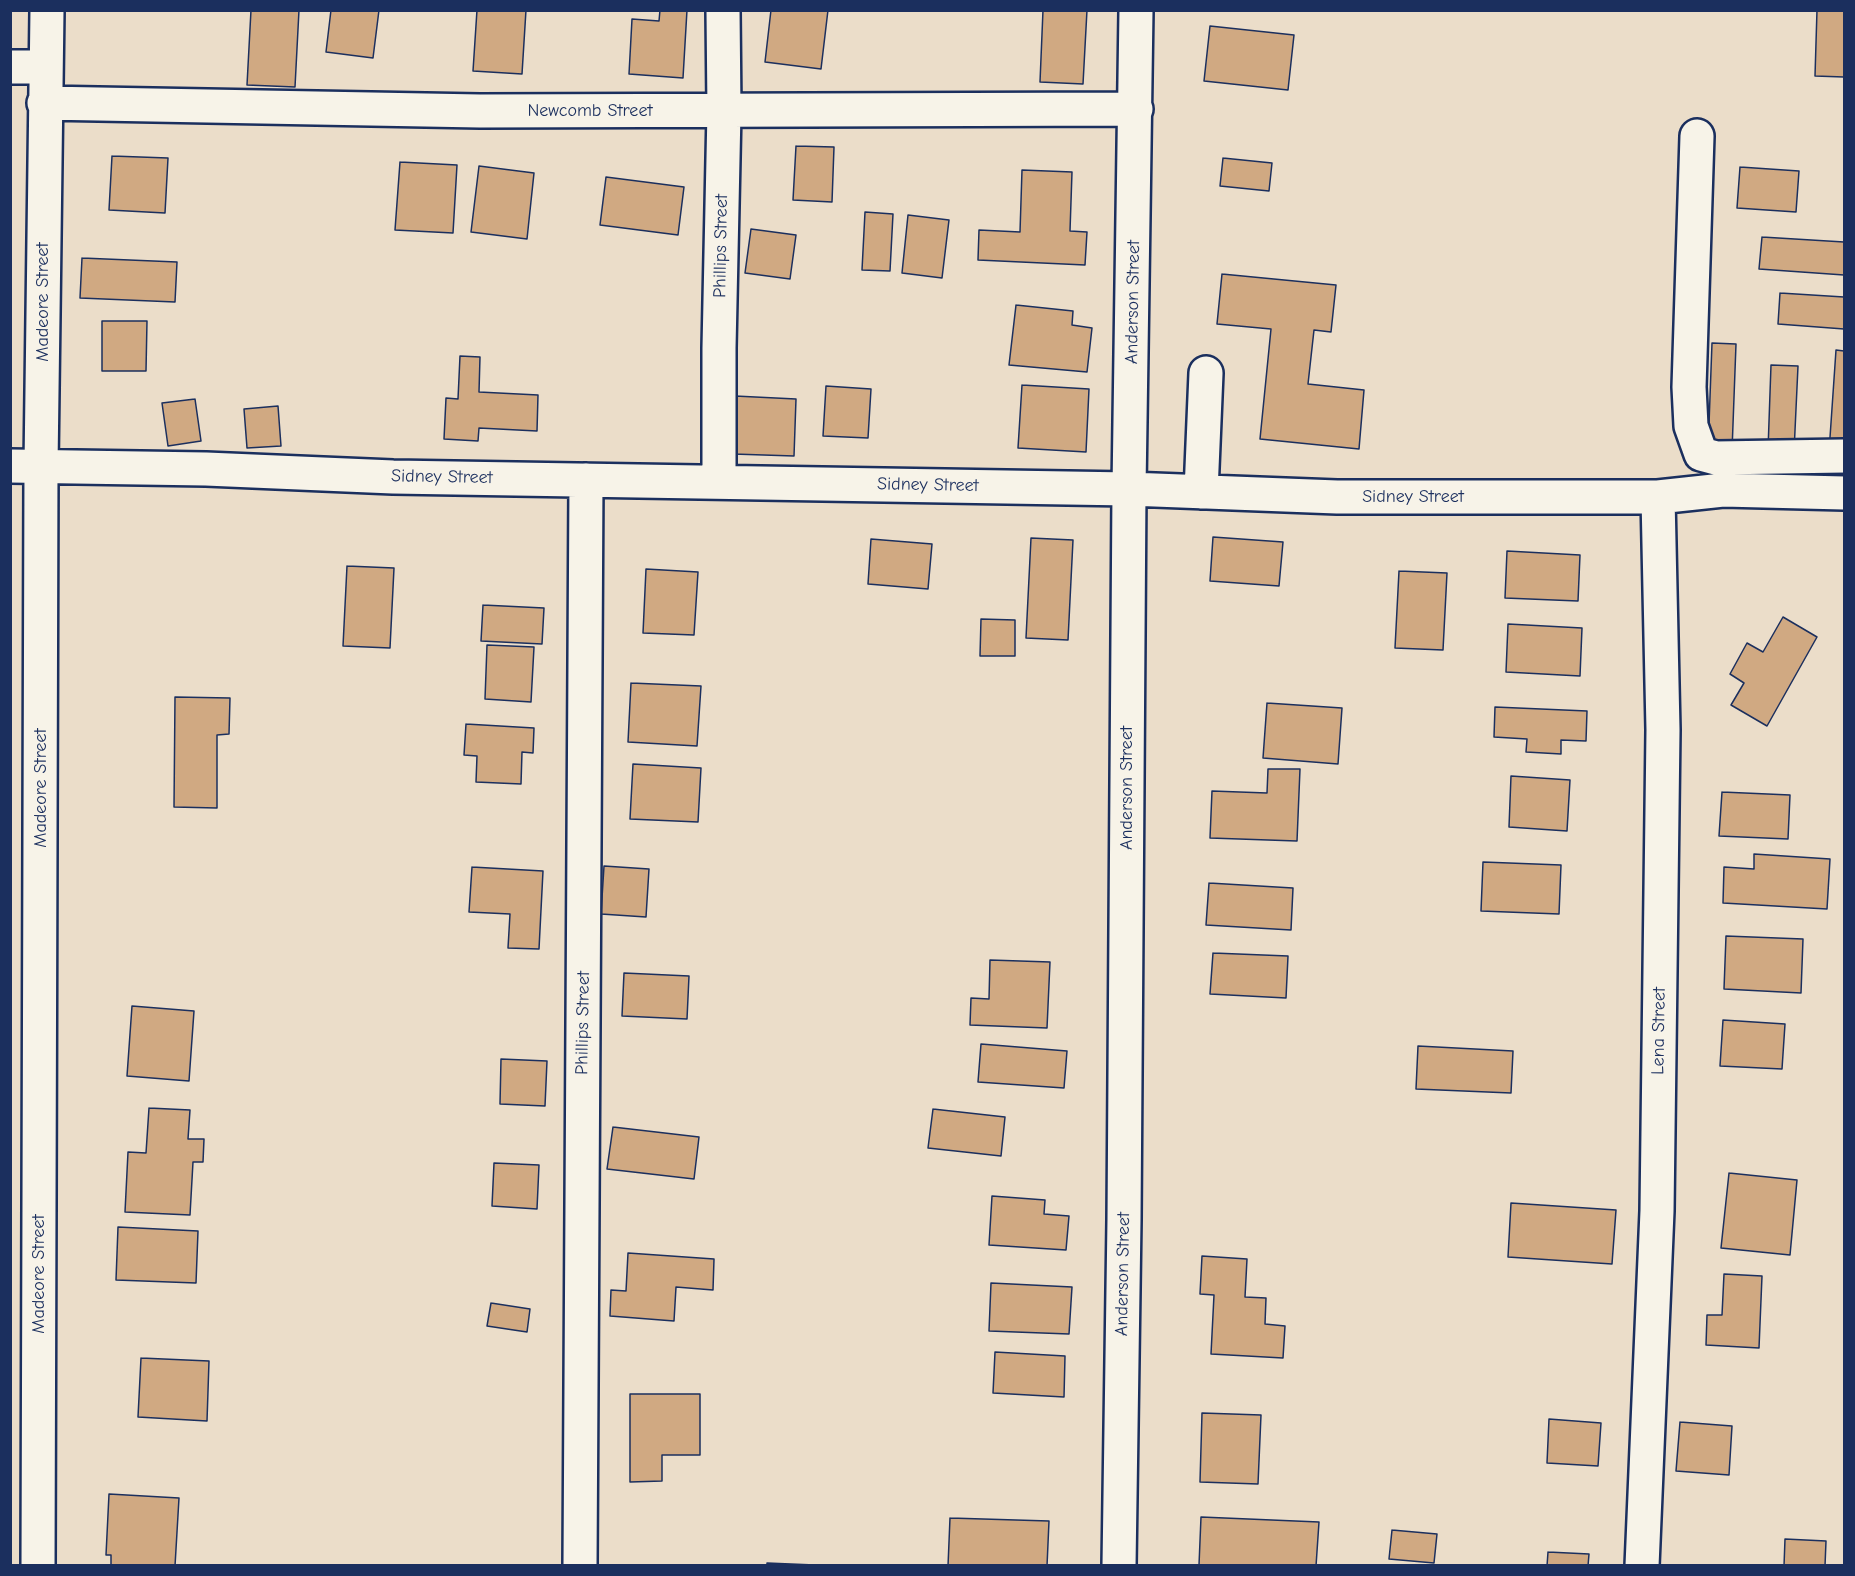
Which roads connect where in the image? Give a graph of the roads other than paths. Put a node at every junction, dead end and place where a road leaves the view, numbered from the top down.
1 (47, 10) edge
2 (723, 10) edge
3 (1136, 10) edge
4 (10, 67) edge
5 (45, 67) junction
6 (44, 103) junction
7 (1136, 109) junction
8 (724, 111) junction
9 (1696, 136) dead end
10 (1206, 373) dead end
11 (1845, 456) edge
12 (26, 466) edge
13 (586, 480) junction
14 (719, 482) junction
15 (1129, 489) junction
16 (1201, 492) junction
17 (1845, 493) edge
18 (1658, 497) junction
19 (38, 1566) edge
20 (580, 1566) edge
21 (1119, 1566) edge
22 (1642, 1566) edge

1 - 5 street, Madeore Street
2 - 8 street, Phillips Street
3 - 7 street, Anderson Street
4 - 5 street
5 - 6 street, Madeore Street
6 - 8 street, Newcomb Street
6 - 12 street, Madeore Street
7 - 8 street, Newcomb Street
7 - 15 street, Anderson Street
8 - 14 street, Phillips Street
9 - 11 street
10 - 16 street
12 - 13 street, Sidney Street
12 - 19 street, Madeore Street
13 - 14 street, Sidney Street
13 - 20 street, Phillips Street
14 - 15 street, Sidney Street
15 - 16 street, Sidney Street
15 - 21 street, Anderson Street
16 - 18 street, Sidney Street
17 - 18 street, Sidney Street
18 - 22 street, Lena Street

